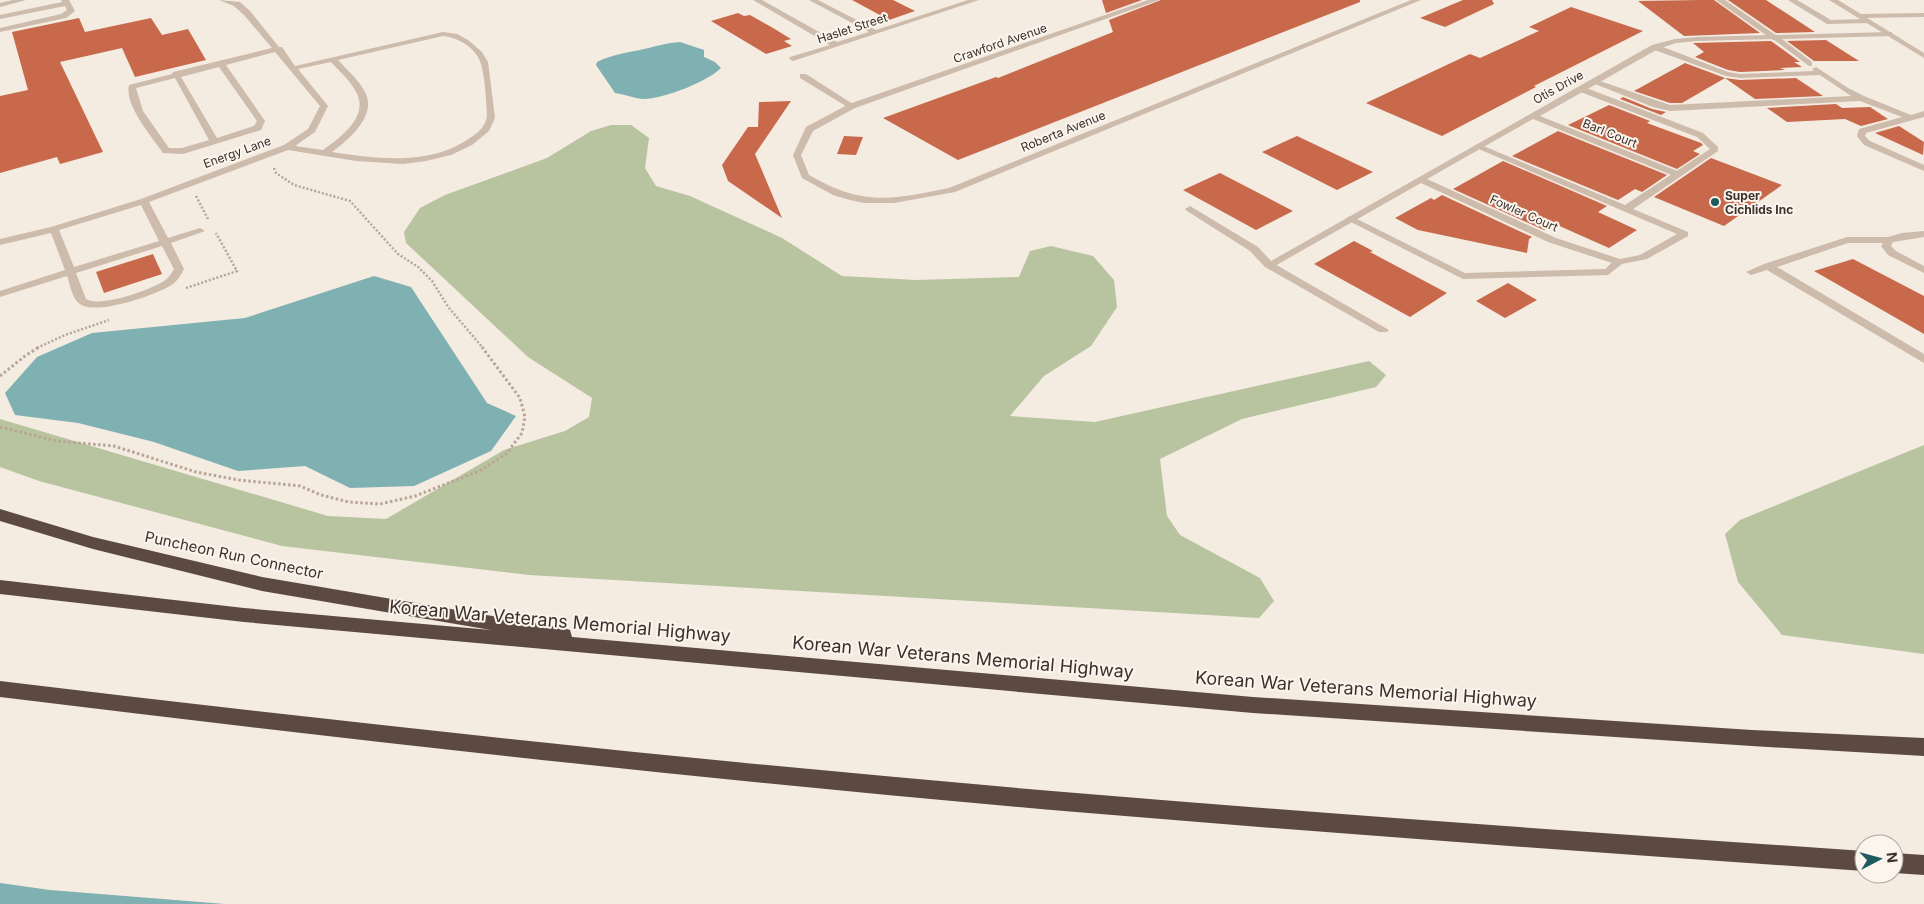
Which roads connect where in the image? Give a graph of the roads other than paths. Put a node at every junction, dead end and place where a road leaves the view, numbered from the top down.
1 (22, 0) edge
2 (223, 0) edge
3 (757, 0) edge
4 (813, 0) edge
5 (975, 0) edge
6 (1156, 0) edge
7 (1417, 0) edge
8 (1720, 0) edge
9 (1792, 0) edge
10 (1833, 0) edge
11 (66, 1) edge
12 (0, 5) edge
13 (1924, 15) edge
14 (1859, 16) junction
15 (0, 17) edge
16 (1868, 22) junction
17 (0, 30) edge
18 (875, 32) junction
19 (1889, 34) junction
20 (1776, 38) junction
21 (836, 45) junction
22 (1655, 47) junction
23 (279, 49) junction
24 (1924, 56) edge
25 (333, 59) junction
26 (793, 59) dead end
27 (221, 64) junction
28 (294, 68) junction
29 (1822, 73) junction
30 (176, 74) junction
31 (803, 76) dead end
32 (1594, 82) junction
33 (1581, 89) junction
34 (1861, 98) junction
35 (852, 106) junction
36 (1924, 114) edge
37 (1533, 116) junction
38 (1908, 118) junction
39 (214, 141) junction
40 (287, 147) junction
41 (1478, 147) junction
42 (325, 152) junction
43 (1924, 168) edge
44 (1676, 174) junction
45 (1421, 180) junction
46 (144, 200) junction
47 (1190, 209) dead end
48 (1626, 209) junction
49 (1350, 219) junction
50 (54, 229) junction
51 (200, 230) dead end
52 (1924, 234) edge
53 (1889, 240) junction
54 (0, 242) edge
55 (165, 242) junction
56 (1619, 262) junction
57 (1269, 265) junction
58 (1768, 266) junction
59 (1924, 270) edge
60 (70, 272) junction
61 (1751, 272) dead end
62 (0, 294) edge
63 (1382, 330) dead end
64 (1924, 359) edge
65 (0, 515) edge
66 (0, 587) edge
67 (671, 654) junction
68 (0, 689) edge
69 (1924, 747) edge
70 (1854, 860) edge
71 (1904, 864) edge
72 (1924, 865) edge

1 - 12 street
2 - 23 street, Energy Lane
3 - 21 street
4 - 18 street
5 - 18 street, Haslet Street
6 - 35 street, Crawford Avenue
7 - 35 street, Roberta Avenue
8 - 20 street
9 - 16 street
10 - 14 street
11 - 15 street
11 - 17 street
13 - 14 street
14 - 16 street
16 - 19 street
18 - 21 street, Haslet Street
19 - 20 street, Otis Drive
19 - 24 street
20 - 22 street, Otis Drive
20 - 29 street
21 - 26 street, Haslet Street
22 - 29 street
22 - 32 street, Otis Drive
23 - 27 street
23 - 28 street, Energy Lane
25 - 28 street
25 - 42 street
25 - 42 street
27 - 30 street
27 - 39 street
28 - 40 street, Energy Lane
29 - 34 street
30 - 39 street
30 - 39 street
31 - 35 street
32 - 33 street, Otis Drive
32 - 34 street
33 - 37 street, Otis Drive
33 - 44 street
34 - 38 street
36 - 38 street
37 - 41 street, Otis Drive
37 - 44 street, Barl Court
38 - 43 street
40 - 42 street
40 - 46 street, Energy Lane
41 - 45 street, Otis Drive
41 - 48 street
44 - 48 street
45 - 49 street, Otis Drive
45 - 56 street, Fowler Court
46 - 50 street, Energy Lane
46 - 55 street
47 - 57 street
48 - 56 street
49 - 56 street
49 - 57 street, Otis Drive
50 - 54 street, Energy Lane
50 - 60 street
51 - 55 street
52 - 53 street
53 - 58 street
53 - 59 street
55 - 60 street
55 - 60 street
57 - 63 street
58 - 61 street
58 - 64 street
60 - 62 street
65 - 67 highway, Puncheon Run Connector
66 - 67 highway, Korean War Veterans Memorial Highway
67 - 69 highway, Korean War Veterans Memorial Highway
68 - 70 highway
71 - 72 highway

